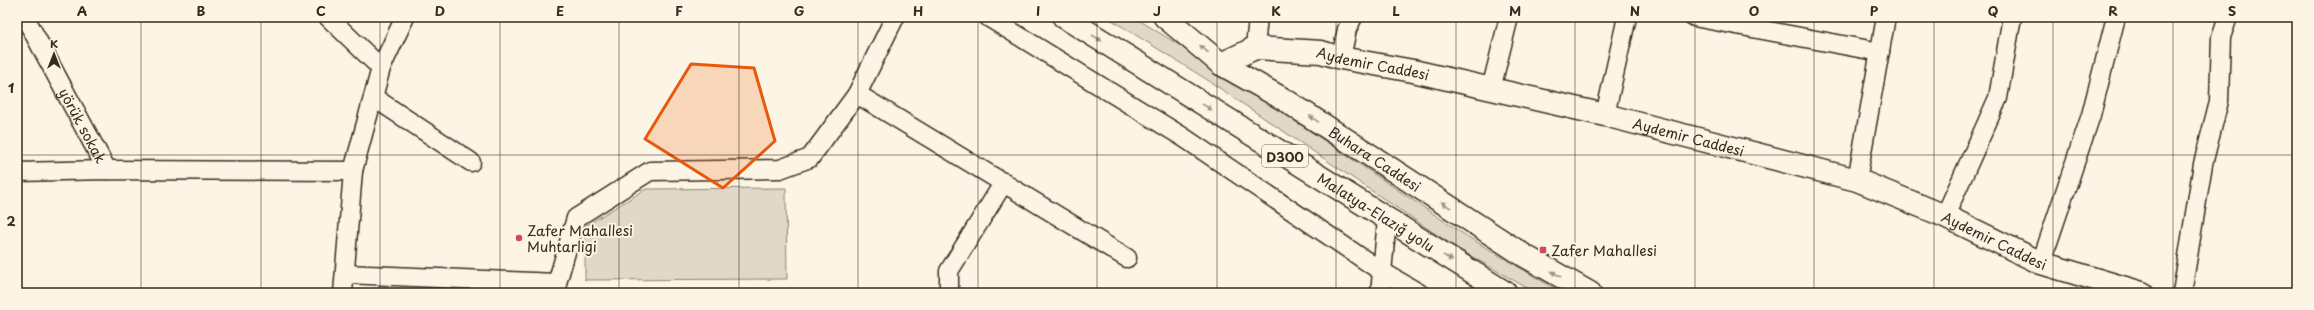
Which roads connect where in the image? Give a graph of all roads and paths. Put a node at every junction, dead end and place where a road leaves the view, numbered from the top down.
1 (25, 17) edge
2 (328, 17) edge
3 (405, 17) edge
4 (895, 17) edge
5 (988, 17) edge
6 (1064, 17) edge
7 (1165, 17) edge
8 (1258, 17) edge
9 (1353, 17) edge
10 (1509, 17) edge
11 (1627, 17) edge
12 (1694, 17) edge
13 (1886, 17) edge
14 (2012, 17) edge
15 (2116, 17) edge
16 (2228, 17) edge
17 (1255, 48) junction
18 (1880, 52) junction
19 (1341, 58) junction
20 (1221, 64) junction
21 (382, 68) junction
22 (1491, 89) junction
23 (857, 94) junction
24 (374, 97) junction
25 (1605, 115) junction
26 (471, 162) dead end
27 (107, 170) junction
28 (353, 171) junction
29 (17, 172) edge
30 (1857, 180) junction
31 (1004, 182) junction
32 (1945, 216) junction
33 (1387, 220) junction
34 (1127, 258) dead end
35 (2041, 263) junction
36 (1381, 271) junction
37 (344, 274) junction
38 (557, 288) edge
39 (343, 293) edge
40 (949, 293) edge
41 (1380, 293) edge
42 (1419, 293) edge
43 (1506, 293) edge
44 (1590, 293) edge
45 (2142, 293) edge
46 (2182, 293) edge

1 - 27 street, yörük sokak
2 - 21 street
3 - 21 street
4 - 23 street
5 - 36 street
6 -> 33 main road, Malatya-Elazığ yolu / D300
20 -> 7 main road, Buhara Caddesi
8 - 17 street
9 - 19 street
10 - 22 street
11 - 25 street
12 - 18 street
13 - 18 street
14 - 32 street
15 - 35 street
16 - 46 street
17 - 19 main road, Aydemir Caddesi
17 - 20 main road, Aydemir Caddesi
18 - 30 street
19 - 22 main road, Aydemir Caddesi
44 -> 20 main road, Buhara Caddesi
21 - 24 street
22 - 25 main road, Aydemir Caddesi
23 - 31 street
23 - 38 street
24 - 26 street
24 - 28 street
25 - 30 main road, Aydemir Caddesi
27 - 28 street
27 - 29 street
28 - 37 street
30 - 32 main road, Aydemir Caddesi
31 - 34 street
31 - 40 street
32 - 35 main road, Aydemir Caddesi
33 - 36 street
33 -> 43 main road, Malatya-Elazığ yolu / D300
35 - 45 main road, Aydemir Caddesi
36 - 41 street
36 - 42 street
37 - 38 street
37 - 39 street

